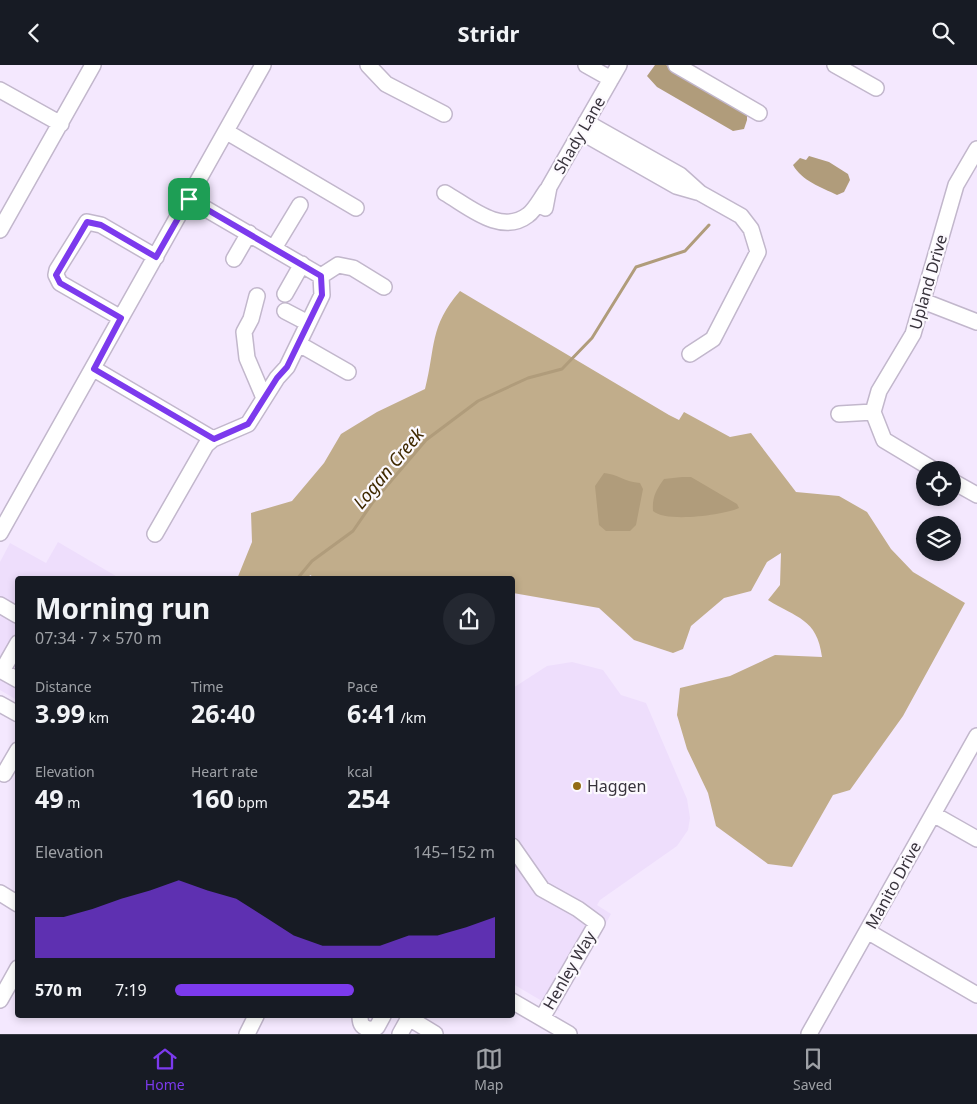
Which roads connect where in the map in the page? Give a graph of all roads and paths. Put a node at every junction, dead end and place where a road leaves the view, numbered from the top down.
1 (93, 65) edge
2 (263, 65) edge
3 (368, 65) edge
4 (586, 65) edge
5 (619, 65) edge
6 (676, 65) edge
7 (841, 66) edge
8 (611, 79) junction
9 (876, 88) dead end
10 (0, 90) edge
11 (759, 113) dead end
12 (444, 115) dead end
13 (60, 124) junction
14 (583, 127) junction
15 (226, 132) junction
16 (977, 149) edge
17 (549, 187) junction
18 (445, 193) dead end
19 (189, 199) junction
20 (300, 205) dead end
21 (356, 208) dead end
22 (545, 208) dead end
23 (0, 231) edge
24 (249, 233) junction
25 (274, 247) junction
26 (156, 257) junction
27 (234, 259) dead end
28 (302, 264) junction
29 (321, 276) junction
30 (384, 287) dead end
31 (285, 294) dead end
32 (257, 296) dead end
33 (923, 301) junction
34 (285, 311) dead end
35 (121, 318) junction
36 (308, 323) junction
37 (977, 323) edge
38 (299, 344) junction
39 (690, 354) dead end
40 (94, 369) junction
41 (348, 372) dead end
42 (264, 399) junction
43 (873, 412) junction
44 (838, 414) dead end
45 (214, 439) junction
46 (919, 461) edge
47 (961, 486) edge
48 (977, 495) edge
49 (0, 533) edge
50 (155, 534) dead end
51 (0, 605) edge
52 (15, 614) edge
53 (15, 648) edge
54 (15, 678) edge
55 (0, 704) edge
56 (15, 713) edge
57 (977, 737) edge
58 (15, 755) edge
59 (4, 774) dead end
60 (933, 814) junction
61 (977, 839) edge
62 (515, 850) edge
63 (0, 893) edge
64 (15, 901) edge
65 (867, 931) junction
66 (15, 973) edge
67 (977, 995) edge
68 (0, 1000) edge
69 (515, 1003) edge
70 (255, 1018) edge
71 (360, 1018) edge
72 (382, 1018) edge
73 (409, 1018) edge
74 (411, 1018) edge
75 (542, 1018) junction
76 (247, 1034) edge
77 (400, 1034) edge
78 (435, 1034) edge
79 (569, 1034) edge
80 (809, 1034) edge

1 - 13 street
2 - 15 street
3 - 12 street
4 - 8 street
5 - 8 street, Shady Lane
6 - 11 street
7 - 9 street
8 - 14 street, Shady Lane
10 - 13 street
13 - 23 street
14 - 17 street, Shady Lane
14 - 39 street
15 - 19 street
15 - 21 street
16 - 33 street, Upland Drive
17 - 18 street
17 - 22 street, Shady Lane
19 - 24 street
19 - 26 street
20 - 25 street
24 - 25 street
24 - 27 street
25 - 28 street
26 - 35 street
26 - 35 street
28 - 29 street
28 - 31 street
29 - 30 street
29 - 36 street
32 - 42 street
33 - 37 street
33 - 43 street, Upland Drive
34 - 36 street
35 - 40 street
36 - 38 street
38 - 41 street
38 - 42 street
40 - 45 street
40 - 49 street
42 - 45 street
43 - 44 street
43 - 46 street
45 - 50 street
47 - 48 street
51 - 52 street
53 - 54 street
55 - 56 street
57 - 60 street, Manito Drive
58 - 59 street
60 - 61 street
60 - 65 street, Manito Drive
62 - 75 street, Henley Way
63 - 64 street
65 - 67 street
65 - 80 street, Manito Drive
66 - 68 street
69 - 75 street
70 - 76 street
71 - 72 street
73 - 77 street
74 - 78 street
75 - 79 street

